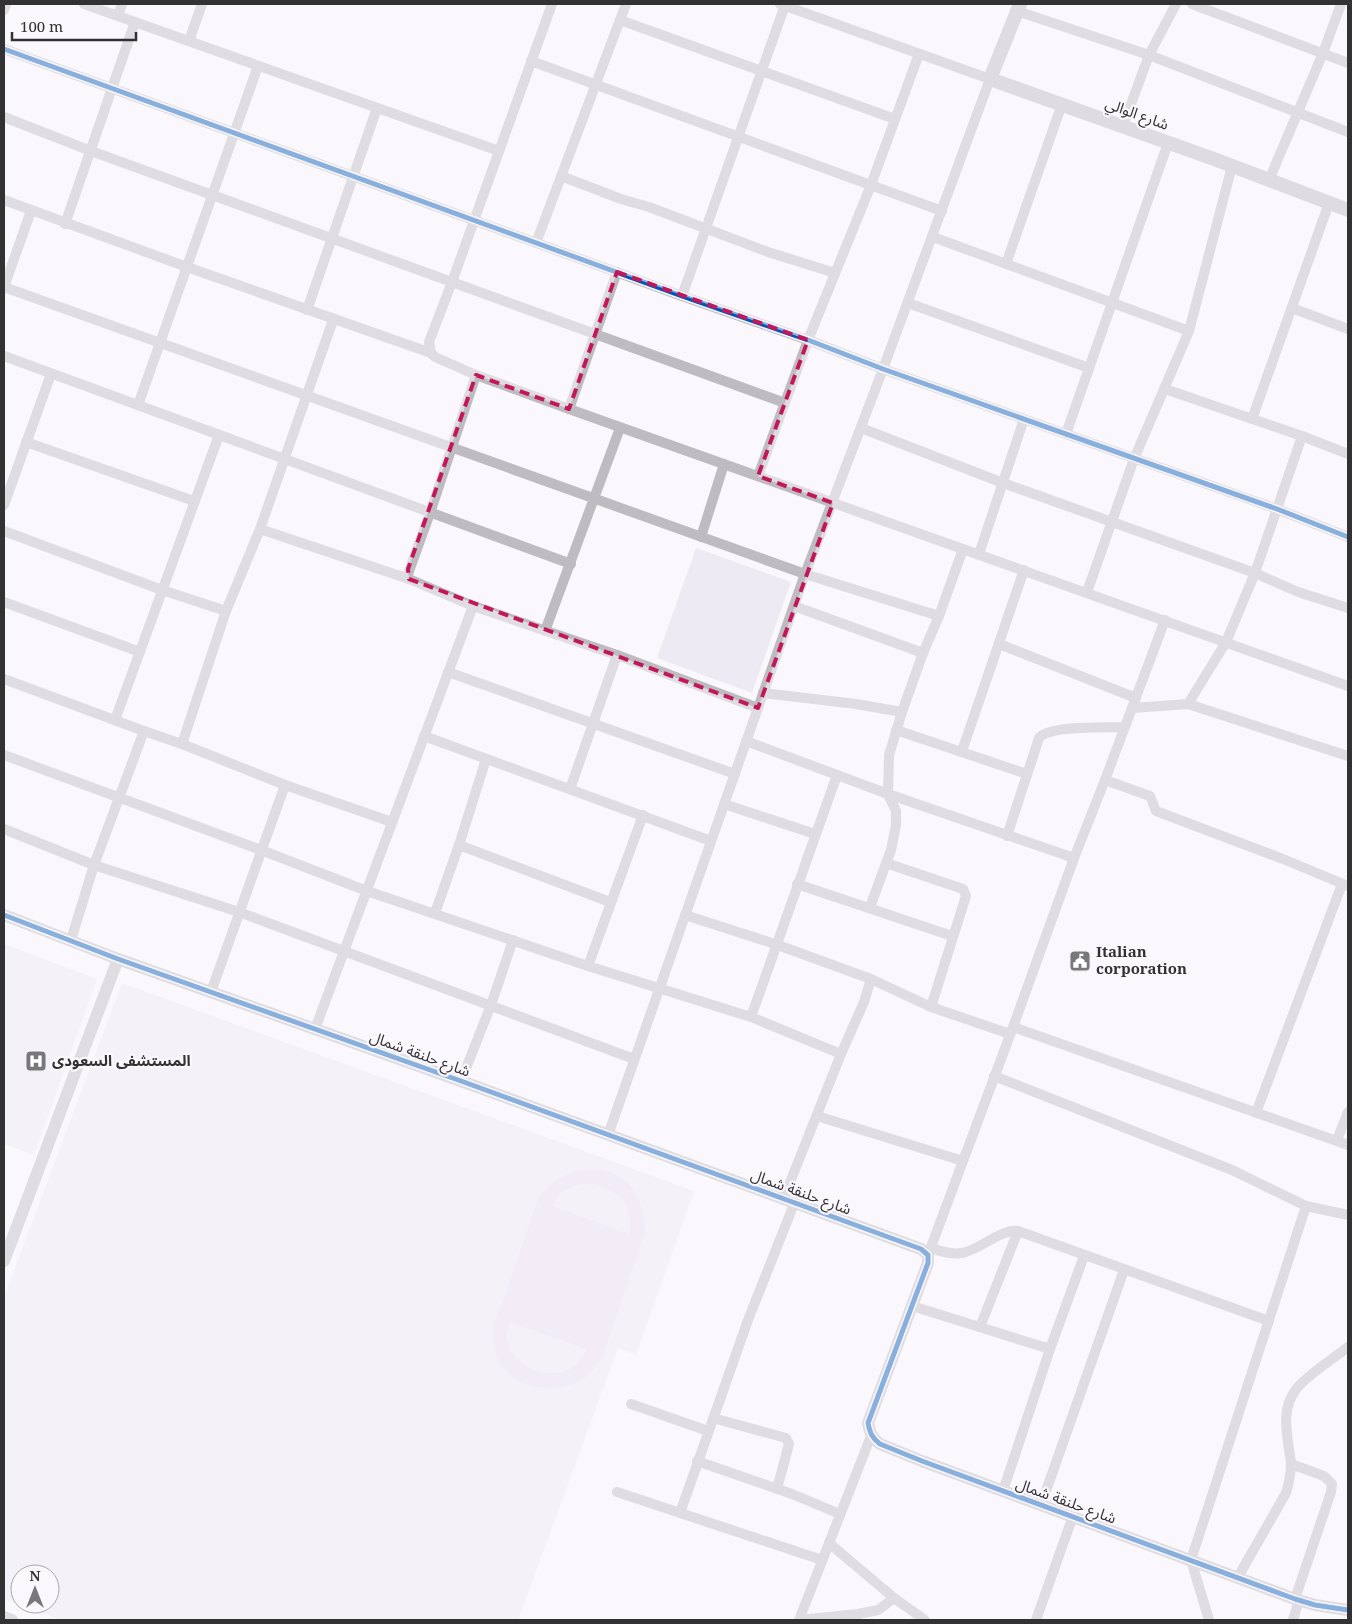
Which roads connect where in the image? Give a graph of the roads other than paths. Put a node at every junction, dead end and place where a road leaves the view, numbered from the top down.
1 (6, 4) edge
2 (84, 4) edge
3 (122, 4) edge
4 (202, 4) edge
5 (552, 4) edge
6 (626, 4) edge
7 (1176, 4) edge
8 (1192, 4) edge
9 (1341, 4) edge
10 (783, 5) edge
11 (1018, 7) edge
12 (4, 10) edge
13 (118, 15) junction
14 (620, 20) junction
15 (135, 22) junction
16 (188, 41) junction
17 (4, 49) edge
18 (919, 54) junction
19 (1323, 54) junction
20 (1148, 55) junction
21 (531, 61) junction
22 (1348, 62) edge
23 (258, 66) junction
24 (761, 71) junction
25 (990, 80) junction
26 (596, 85) junction
27 (113, 89) junction
28 (1062, 104) junction
29 (377, 108) junction
30 (1298, 113) junction
31 (4, 118) edge
32 (895, 119) junction
33 (1123, 126) junction
34 (1348, 132) edge
35 (234, 133) junction
36 (738, 137) junction
37 (1168, 143) junction
38 (91, 151) junction
39 (499, 151) junction
40 (1232, 166) junction
41 (353, 176) junction
42 (561, 176) junction
43 (1269, 180) junction
44 (871, 185) junction
45 (212, 196) junction
46 (4, 200) edge
47 (1329, 203) junction
48 (1348, 210) edge
49 (32, 211) junction
50 (942, 211) junction
51 (474, 220) junction
52 (65, 224) junction
53 (706, 228) junction
54 (933, 237) junction
55 (331, 239) junction
56 (536, 243) junction
57 (1006, 264) junction
58 (186, 267) junction
59 (617, 272) junction
60 (835, 273) junction
61 (452, 282) junction
62 (4, 287) edge
63 (682, 296) junction
64 (908, 303) junction
65 (1112, 303) junction
66 (1292, 308) junction
67 (307, 310) junction
68 (333, 320) junction
69 (1348, 329) edge
70 (1189, 331) junction
71 (595, 334) junction
72 (808, 340) junction
73 (160, 343) junction
74 (431, 353) junction
75 (4, 356) edge
76 (1089, 368) junction
77 (884, 370) junction
78 (51, 374) junction
79 (476, 375) junction
80 (1165, 389) junction
81 (307, 396) junction
82 (785, 403) junction
83 (138, 405) junction
84 (569, 409) junction
85 (1252, 419) junction
86 (1024, 420) junction
87 (620, 428) junction
88 (861, 428) junction
89 (1066, 434) junction
90 (219, 435) junction
91 (1302, 436) junction
92 (26, 442) junction
93 (452, 448) junction
94 (1348, 454) edge
95 (285, 459) junction
96 (1134, 459) junction
97 (724, 464) junction
98 (758, 476) junction
99 (1003, 483) junction
100 (594, 499) junction
101 (194, 501) junction
102 (833, 503) junction
103 (4, 505) edge
104 (1277, 509) junction
105 (430, 513) junction
106 (1112, 522) junction
107 (260, 529) junction
108 (4, 532) edge
109 (701, 537) junction
110 (1348, 538) edge
111 (963, 549) junction
112 (979, 554) junction
113 (571, 564) junction
114 (1024, 570) junction
115 (1255, 573) junction
116 (805, 574) junction
117 (409, 579) junction
118 (162, 590) junction
119 (1087, 592) junction
120 (4, 602) edge
121 (473, 606) junction
122 (794, 606) junction
123 (1348, 608) edge
124 (226, 611) junction
125 (939, 616) junction
126 (1165, 620) junction
127 (545, 631) junction
128 (1226, 642) junction
129 (998, 644) junction
130 (140, 652) junction
131 (923, 653) junction
132 (617, 655) junction
133 (448, 672) junction
134 (5, 683) edge
135 (1348, 686) edge
136 (763, 693) junction
137 (1136, 698) junction
138 (1188, 704) junction
139 (758, 708) junction
140 (1132, 708) junction
141 (902, 712) junction
142 (115, 720) junction
143 (592, 723) junction
144 (1125, 727) junction
145 (896, 730) junction
146 (144, 731) junction
147 (424, 736) junction
148 (746, 741) junction
149 (182, 744) junction
150 (962, 751) junction
151 (4, 755) edge
152 (1348, 756) edge
153 (486, 760) junction
154 (735, 774) junction
155 (1027, 774) junction
156 (836, 775) junction
157 (1105, 780) junction
158 (285, 785) junction
159 (570, 789) junction
160 (888, 794) junction
161 (120, 798) junction
162 (724, 804) junction
163 (643, 815) junction
164 (392, 822) junction
165 (4, 829) edge
166 (815, 834) junction
167 (1006, 836) junction
168 (711, 841) junction
169 (459, 845) junction
170 (261, 850) junction
171 (1074, 858) junction
172 (886, 863) junction
173 (94, 865) junction
174 (797, 884) junction
175 (1345, 885) edge
176 (367, 891) junction
177 (610, 902) junction
178 (870, 907) junction
179 (240, 912) junction
180 (435, 913) junction
181 (685, 914) junction
182 (4, 916) edge
183 (952, 936) junction
184 (72, 940) junction
185 (513, 940) junction
186 (775, 944) junction
187 (344, 952) junction
188 (118, 959) junction
189 (588, 966) junction
190 (872, 979) junction
191 (660, 988) junction
192 (211, 992) junction
193 (491, 1005) junction
194 (931, 1007) junction
195 (751, 1018) junction
196 (315, 1029) junction
197 (1011, 1031) junction
198 (841, 1054) junction
199 (634, 1059) junction
200 (994, 1076) junction
201 (461, 1081) junction
202 (1256, 1112) junction
203 (1348, 1112) edge
204 (817, 1116) junction
205 (608, 1135) junction
206 (1337, 1140) junction
207 (1348, 1144) edge
208 (963, 1161) junction
209 (788, 1202) junction
210 (1306, 1206) junction
211 (1348, 1215) edge
212 (1018, 1231) junction
213 (929, 1251) junction
214 (1084, 1256) junction
215 (4, 1261) edge
216 (1124, 1270) junction
217 (912, 1306) junction
218 (1269, 1321) junction
219 (980, 1327) junction
220 (1348, 1347) edge
221 (1050, 1350) junction
222 (631, 1404) dead end
223 (712, 1418) junction
224 (708, 1431) junction
225 (871, 1436) junction
226 (697, 1461) junction
227 (1291, 1464) junction
228 (777, 1489) junction
229 (1003, 1491) junction
230 (617, 1492) dead end
231 (1041, 1505) junction
232 (680, 1513) junction
233 (840, 1514) junction
234 (1073, 1516) junction
235 (829, 1543) junction
236 (822, 1560) junction
237 (1191, 1560) junction
238 (1238, 1577) junction
239 (894, 1598) junction
240 (1297, 1600) junction
241 (1348, 1610) edge
242 (4, 1617) edge
243 (12, 1620) edge
244 (799, 1620) edge
245 (925, 1620) edge
246 (1036, 1620) edge
247 (1209, 1620) edge
248 (1292, 1620) edge

1 - 12 street
2 - 13 street
3 - 13 street
4 - 16 street
5 - 21 street
6 - 14 street
7 - 20 street
8 - 19 street
9 - 19 street
10 - 18 street
10 - 24 street
11 - 20 street
11 - 25 main road
13 - 15 street
14 - 24 street
14 - 26 street
15 - 16 street
15 - 27 street
16 - 23 street
17 - 27 street
18 - 25 street
18 - 32 street
19 - 22 street
19 - 30 street
20 - 30 street
20 - 33 street
21 - 26 street
21 - 39 street
23 - 29 street
23 - 35 street
24 - 32 street
24 - 36 street
25 - 28 main road, شارع الوالي
25 - 50 street
26 - 36 street
26 - 42 street
27 - 35 street
27 - 38 street
28 - 33 main road, شارع الوالي
28 - 57 street
29 - 39 street
29 - 41 street
30 - 34 street
30 - 43 street
31 - 38 street
32 - 44 street
33 - 37 main road, شارع الوالي
35 - 41 street
35 - 45 street
36 - 44 street
36 - 53 street
37 - 40 main road, شارع الوالي
37 - 65 street
38 - 45 street
38 - 52 street
39 - 51 street
40 - 43 main road, شارع الوالي
40 - 70 street
41 - 51 street
41 - 55 street
42 - 53 street
42 - 56 street
43 - 47 main road, شارع الوالي
44 - 50 street
44 - 60 street
45 - 55 street
45 - 58 street
46 - 49 street
47 - 48 main road, شارع الوالي
47 - 66 street
49 - 52 street
49 - 62 street
50 - 54 street
51 - 56 street
51 - 61 street
52 - 58 street
53 - 60 street
53 - 63 street
54 - 57 street
54 - 64 street
55 - 61 street
55 - 67 street
56 - 59 street
57 - 65 street
58 - 67 street
58 - 73 street
59 - 63 street
59 - 71 street
60 - 72 street
61 - 71 street
61 - 74 street
62 - 73 street
63 - 72 street
64 - 76 street
64 - 77 street
65 - 70 street
65 - 76 street
66 - 69 street
66 - 85 street
67 - 68 street
68 - 74 street
68 - 81 street
70 - 80 street
71 - 82 street
71 - 84 street
72 - 77 street
72 - 82 street
73 - 81 street
73 - 83 street
74 - 79 street
75 - 78 street
76 - 89 street
77 - 86 street
77 - 88 street
78 - 83 street
78 - 92 street
79 - 84 street
79 - 93 street
80 - 85 street
80 - 96 street
81 - 93 street
81 - 95 street
82 - 98 street
83 - 90 street
84 - 87 street
85 - 91 street
86 - 89 street
86 - 99 street
87 - 97 street
87 - 100 street
88 - 99 street
88 - 102 street
89 - 96 street
90 - 95 street
90 - 101 street
91 - 94 street
91 - 104 street
92 - 101 street
92 - 103 street
93 - 100 street
93 - 105 street
95 - 105 street
95 - 107 street
96 - 104 street
96 - 106 street
97 - 98 street
97 - 109 street
98 - 102 street
99 - 106 street
99 - 112 street
100 - 109 street
100 - 113 street
101 - 118 street
102 - 111 street
102 - 116 street
104 - 110 street
104 - 115 street
105 - 113 street
105 - 117 street
106 - 115 street
106 - 119 street
107 - 117 street
107 - 124 street
108 - 118 street
109 - 116 street
111 - 112 street
111 - 125 street
112 - 114 street
113 - 127 street
114 - 119 street
114 - 129 street
115 - 123 street
115 - 128 street
116 - 122 street
116 - 125 street
117 - 121 street
118 - 124 street
118 - 130 street
119 - 126 street
120 - 130 street
121 - 127 street
121 - 133 street
122 - 131 street
122 - 136 street
124 - 149 street
125 - 131 street
126 - 128 street
126 - 137 street
127 - 132 street
128 - 135 street
128 - 138 street
129 - 137 street
129 - 150 street
130 - 142 street
131 - 141 street
132 - 139 street
132 - 143 street
133 - 143 street
133 - 147 street
134 - 142 street
136 - 139 street
136 - 141 street
137 - 140 street
138 - 140 street
138 - 152 street
139 - 148 street
140 - 144 street
141 - 145 street
142 - 146 street
143 - 154 street
143 - 159 street
144 - 155 street
144 - 157 street
145 - 150 street
145 - 160 street
146 - 149 street
146 - 161 street
147 - 153 street
147 - 164 street
148 - 154 street
148 - 156 street
149 - 158 street
150 - 155 street
151 - 161 street
153 - 159 street
153 - 169 street
154 - 162 street
155 - 167 street
156 - 160 street
156 - 166 street
157 - 171 street
157 - 175 street
158 - 164 street
158 - 170 street
159 - 163 street
160 - 167 street
160 - 172 street
161 - 170 street
161 - 173 street
162 - 166 street
162 - 168 street
163 - 168 street
163 - 177 street
164 - 176 street
165 - 173 street
166 - 174 street
167 - 171 street
168 - 181 street
169 - 177 street
169 - 180 street
170 - 176 street
170 - 179 street
171 - 197 street
172 - 178 street
172 - 183 street
173 - 179 street
173 - 184 street
174 - 178 street
174 - 186 street
175 - 202 street
176 - 180 street
176 - 187 street
177 - 189 street
178 - 183 street
179 - 187 street
179 - 192 street
180 - 185 street
181 - 186 street
181 - 191 street
182 - 184 street, شارع حلنقة شمال
183 - 194 street
184 - 188 street, شارع حلنقة شمال
185 - 189 street
185 - 193 street
186 - 190 street
186 - 195 street
187 - 193 street
187 - 196 street
188 - 192 street, شارع حلنقة شمال
188 - 215 street
189 - 191 street
190 - 194 street
190 - 198 street
191 - 195 street
191 - 199 street
192 - 196 street, شارع حلنقة شمال
193 - 199 street
193 - 201 street
194 - 197 street
195 - 198 street
196 - 201 street, شارع حلنقة شمال
197 - 200 street
197 - 202 street
198 - 204 street
199 - 205 street
200 - 208 street
200 - 210 street
201 - 205 street, شارع حلنقة شمال
202 - 206 street
203 - 206 street
204 - 208 street
204 - 209 street
205 - 209 street, شارع حلنقة شمال
206 - 207 street
208 - 213 street
209 - 213 street, شارع حلنقة شمال
209 - 223 street
210 - 211 street
210 - 218 street
212 - 213 street
212 - 214 street
212 - 219 street
213 - 217 street
214 - 216 street
214 - 221 street
216 - 218 street
216 - 231 street
217 - 219 street
217 - 225 street
218 - 237 street
219 - 221 street
220 - 227 street
221 - 229 street
222 - 224 street
223 - 224 street
223 - 228 street
224 - 226 street
225 - 229 street, شارع حلنقة شمال
225 - 233 street
226 - 228 street
226 - 232 street
227 - 238 street
227 - 240 street
228 - 233 street
229 - 231 street, شارع حلنقة شمال
230 - 232 street
231 - 234 street, شارع حلنقة شمال
232 - 236 street
233 - 235 street
234 - 237 street, شارع حلنقة شمال
234 - 246 street
235 - 236 street
235 - 239 street
236 - 244 street
237 - 238 street, شارع حلنقة شمال
237 - 247 street
238 - 240 street, شارع حلنقة شمال
239 - 244 street
239 - 245 street
240 - 241 street, شارع حلنقة شمال
240 - 248 street
242 - 243 street

